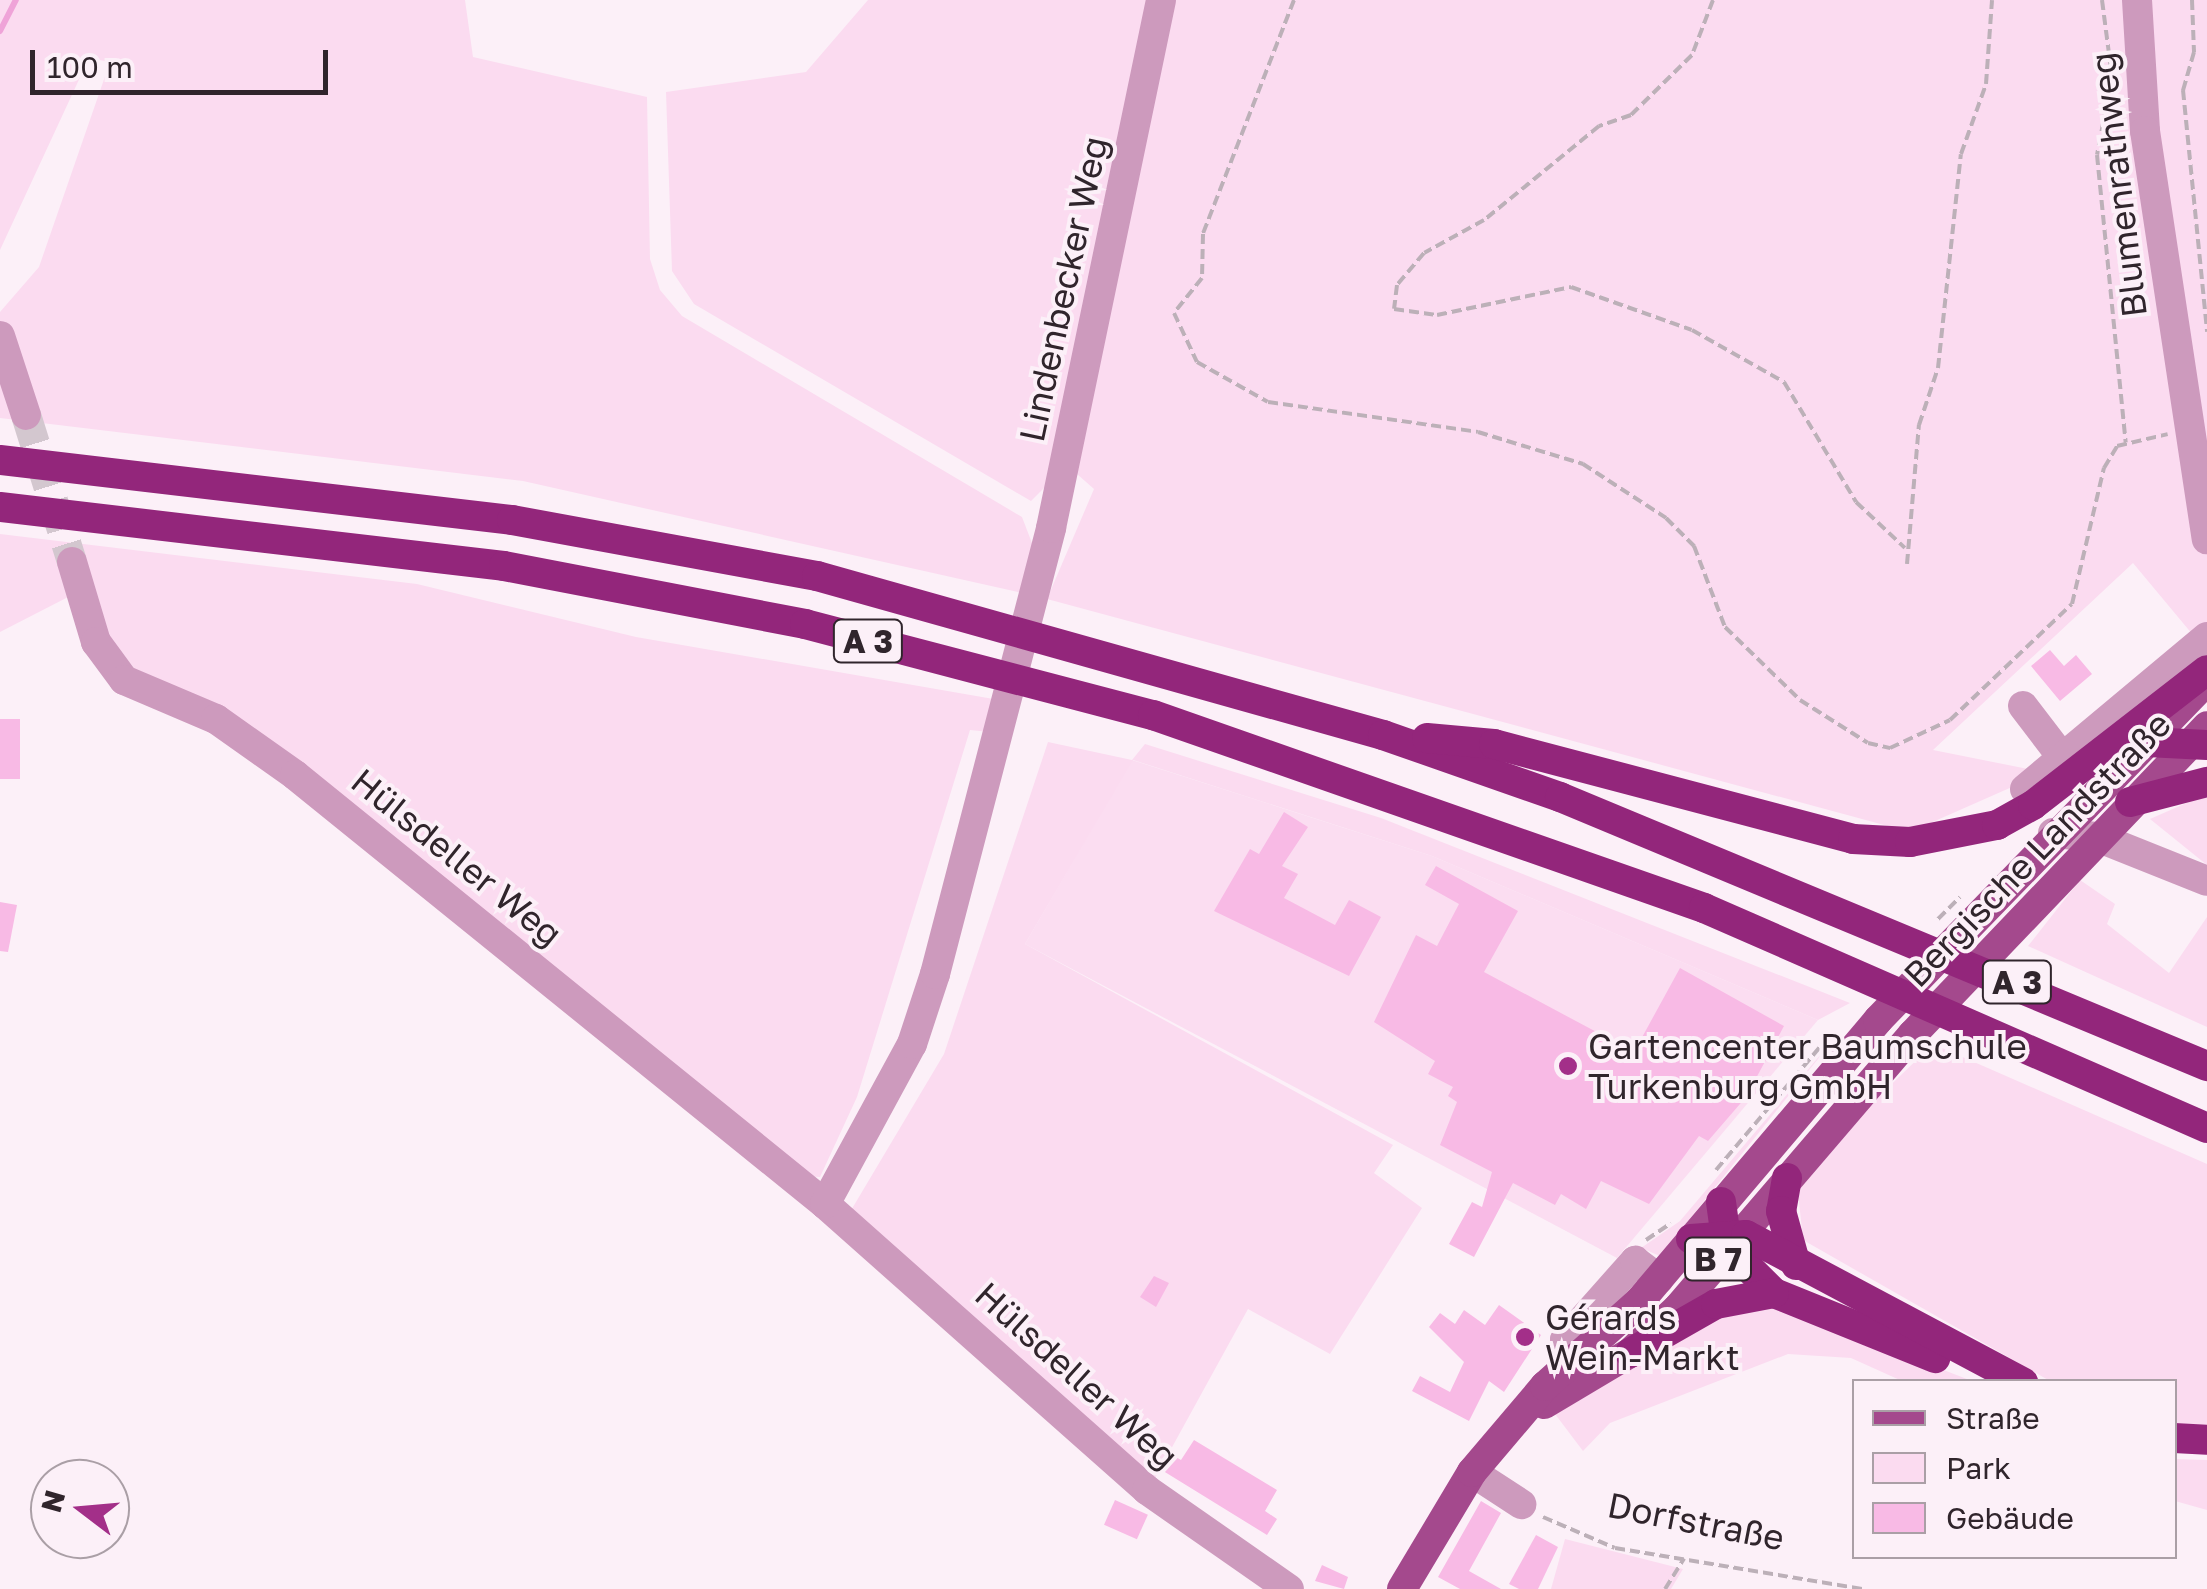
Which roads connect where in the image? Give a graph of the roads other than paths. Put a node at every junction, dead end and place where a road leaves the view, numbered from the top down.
1 (1161, 0) edge
2 (2137, 0) edge
3 (0, 336) edge
4 (26, 415) tunnel mouth
5 (0, 460) edge
6 (0, 507) edge
7 (2207, 539) edge
8 (72, 562) tunnel mouth
9 (2207, 637) edge
10 (2207, 670) edge
11 (2207, 681) edge
12 (2023, 706) dead end
13 (1383, 734) junction
14 (2202, 736) edge
15 (2147, 742) junction
16 (2064, 761) junction
17 (2207, 782) edge
18 (2100, 789) junction
19 (2025, 790) dead end
20 (2130, 802) junction
21 (2054, 833) junction
22 (2097, 837) junction
23 (2207, 881) edge
24 (2207, 1066) edge
25 (2207, 1128) edge
26 (1787, 1178) junction
27 (1716, 1188) joint
28 (825, 1204) junction
29 (1704, 1232) junction
30 (1796, 1265) junction
31 (1659, 1279) junction
32 (1774, 1293) junction
33 (1638, 1345) junction
34 (1583, 1368) junction
35 (1981, 1379) edge
36 (2018, 1379) edge
37 (2177, 1438) edge
38 (2207, 1440) edge
39 (2177, 1451) edge
40 (2207, 1453) edge
41 (1472, 1472) junction
42 (1521, 1504) road end
43 (1289, 1589) edge
44 (1402, 1589) edge

1 - 28 street, Lindenbecker Weg
2 - 7 street, Blumenrathweg
3 - 4 street
5 - 13 highway, A 3
6 - 25 highway, A 3
8 - 28 street, Hülsdeller Weg
9 - 16 street, Bergische Landstraße
10 - 13 highway
11 - 15 main road, Bergische Landstraße / B 7
12 - 16 street
13 - 24 highway, A 3
14 - 15 highway
14 - 20 main road, Bergische Landstraße / B 7
15 - 18 main road, Bergische Landstraße / B 7
16 - 19 street, Bergische Landstraße
17 - 20 highway
18 - 21 main road, Bergische Landstraße / B 7
18 - 22 street
20 - 22 main road, Bergische Landstraße / B 7
21 - 22 street
21 - 27 main road, Bergische Landstraße / B 7
22 - 23 street
22 - 26 main road, Bergische Landstraße / B 7
26 - 29 main road, Bergische Landstraße / B 7
26 - 30 highway
27 - 29 highway
28 - 43 street, Hülsdeller Weg
29 - 30 highway
29 - 31 main road, Bergische Landstraße / B 7
29 - 32 highway
29 - 33 main road, Bergische Landstraße / B 7
30 - 36 highway
31 - 33 main road
31 - 34 main road, Bergische Landstraße / B 7
32 - 33 highway
32 - 35 highway
33 - 34 main road, Bergische Landstraße / B 7
34 - 41 main road, Bergische Landstraße / B 7
37 - 38 highway
39 - 40 highway
41 - 42 street
41 - 44 main road, Bergische Landstraße / B 7

